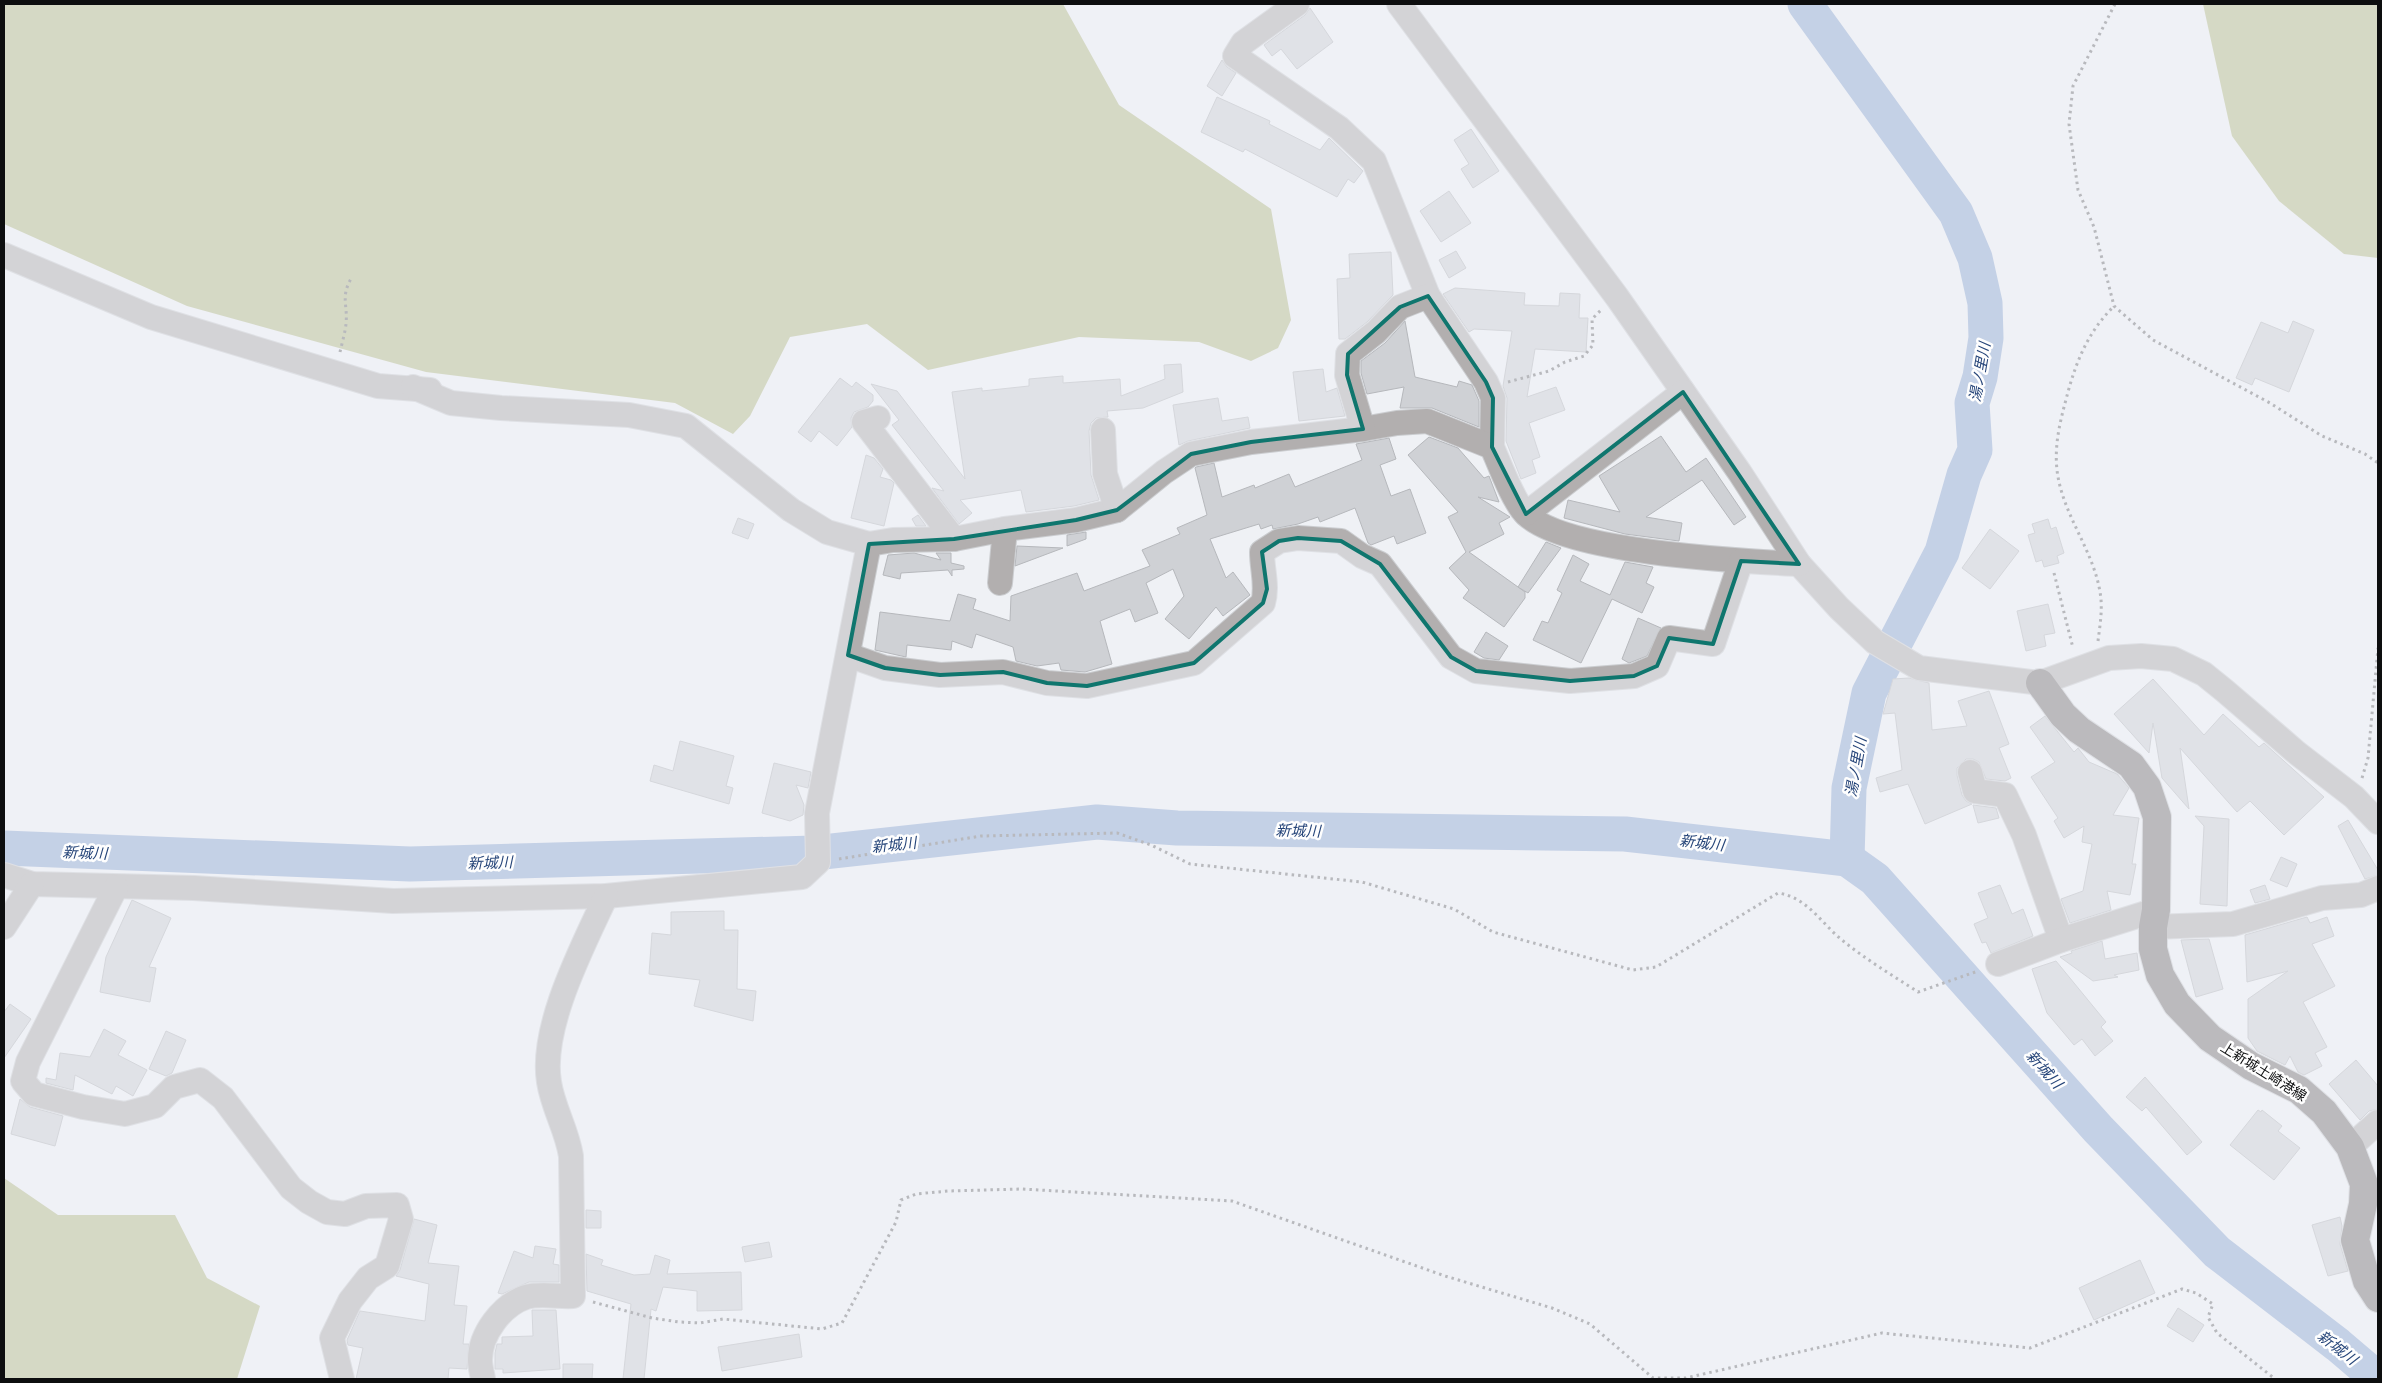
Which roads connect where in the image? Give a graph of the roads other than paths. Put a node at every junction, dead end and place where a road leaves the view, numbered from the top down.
1 (1296, 4) edge
2 (1399, 4) edge
3 (4, 255) edge
4 (1428, 296) junction
5 (1683, 392) junction
6 (878, 418) dead end
7 (1363, 429) junction
8 (1103, 430) dead end
9 (1492, 447) junction
10 (1117, 510) junction
11 (1526, 514) junction
12 (1005, 529) junction
13 (954, 539) junction
14 (869, 544) junction
15 (1741, 561) junction
16 (1799, 564) junction
17 (1000, 583) dead end
18 (848, 655) junction
19 (2040, 683) junction
20 (1970, 772) dead end
21 (2378, 822) edge
22 (4, 875) edge
23 (32, 884) junction
24 (116, 887) junction
25 (2378, 888) edge
26 (606, 896) junction
27 (2155, 919) junction
28 (4, 927) edge
29 (2061, 940) junction
30 (1998, 964) road end
31 (2378, 1122) edge
32 (2350, 1147) junction
33 (2371, 1185) edge
34 (2378, 1298) edge
35 (342, 1379) edge
36 (483, 1379) edge

1 - 4 street
2 - 5 street
3 - 14 street
4 - 7 street
4 - 9 street
5 - 11 street
5 - 16 street
6 - 13 street
7 - 9 street
7 - 10 street
8 - 10 street
9 - 11 street
10 - 12 street
11 - 15 street
12 - 13 street
12 - 17 street
13 - 14 street
14 - 18 street
15 - 16 street
15 - 18 street
16 - 19 street
18 - 26 street
19 - 21 street
19 - 27 main road, 上新城土崎港線
20 - 29 street
22 - 23 street
23 - 24 street
23 - 28 street
24 - 26 street
24 - 35 street
25 - 27 street
26 - 36 street
27 - 29 street
27 - 32 main road, 上新城土崎港線
29 - 30 street
31 - 32 street
32 - 33 main road, 上新城土崎港線
33 - 34 main road, 上新城土崎港線

